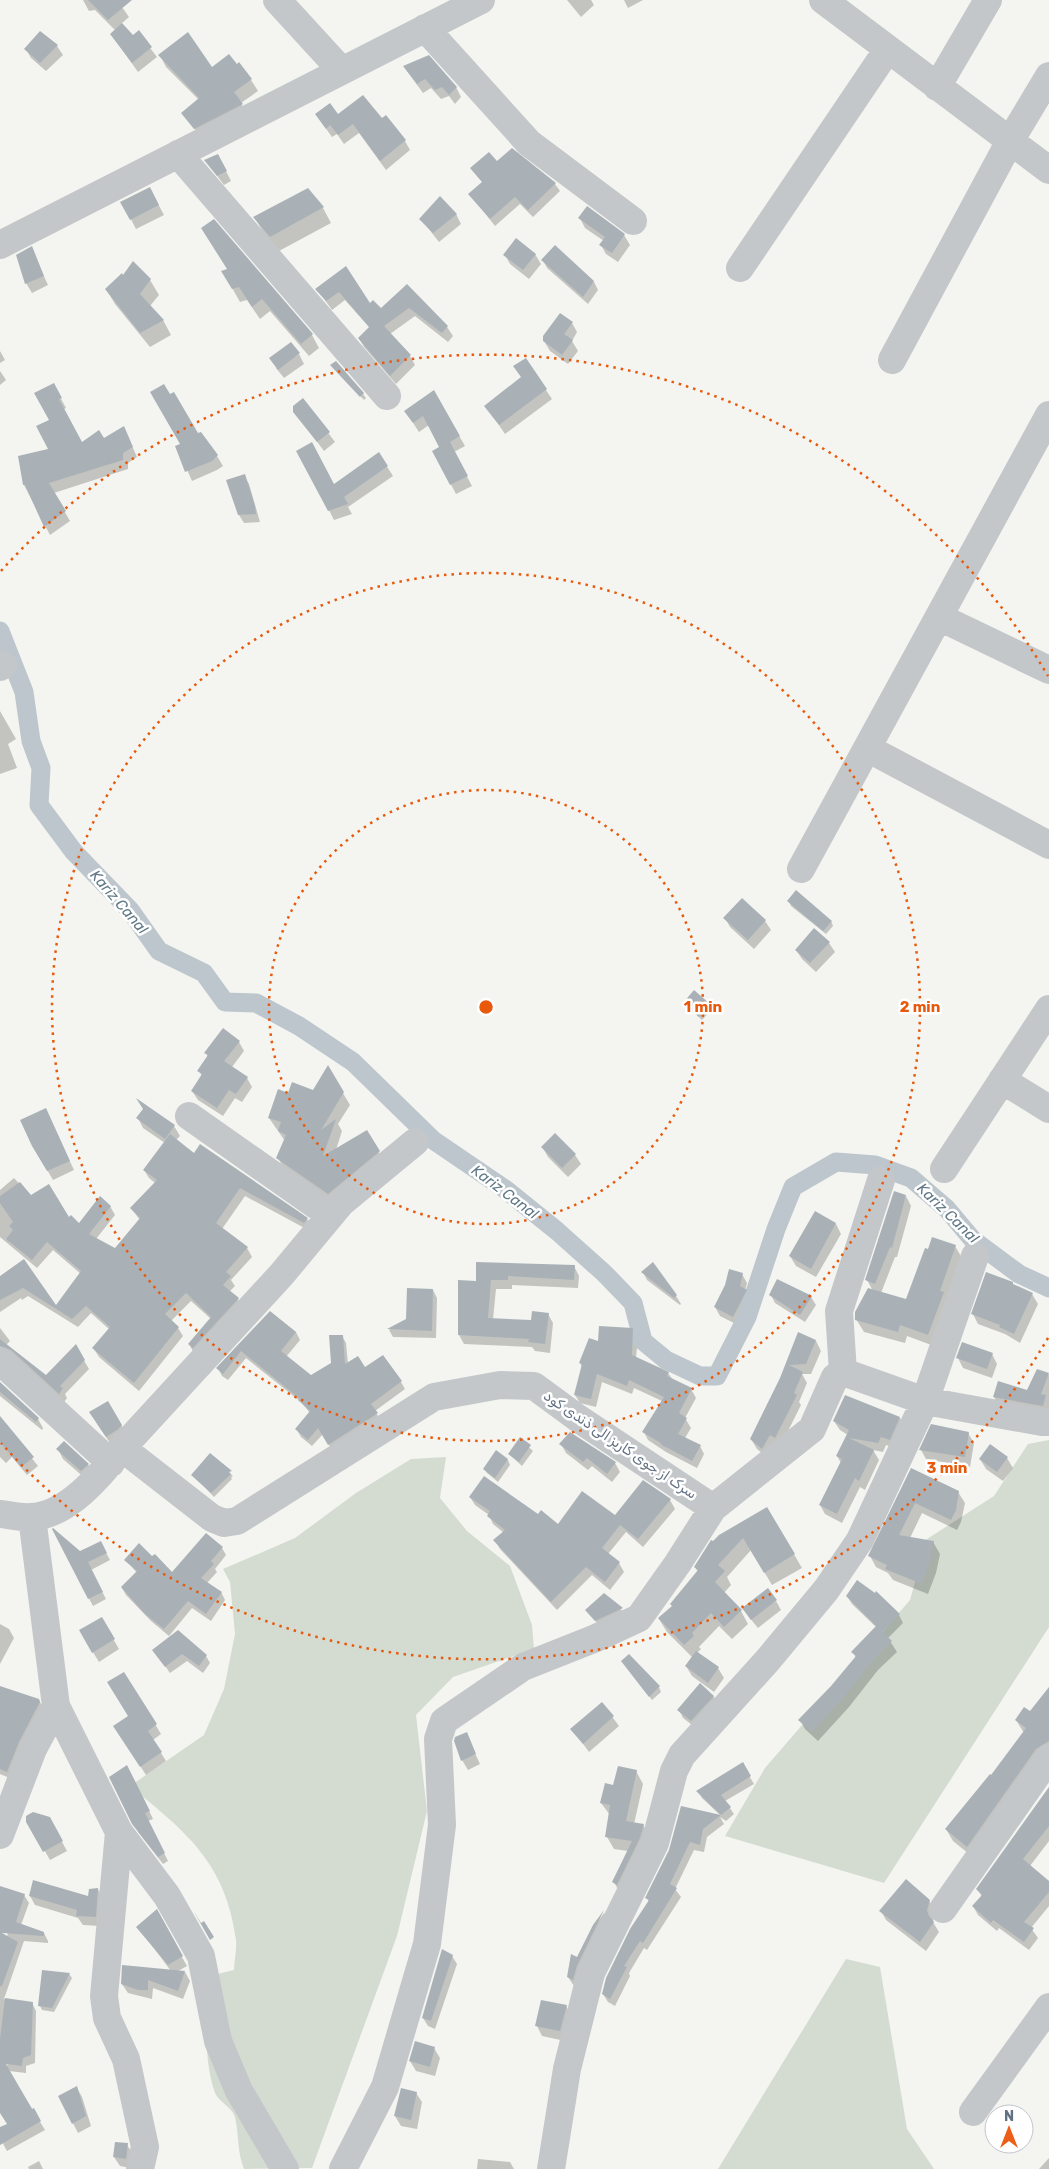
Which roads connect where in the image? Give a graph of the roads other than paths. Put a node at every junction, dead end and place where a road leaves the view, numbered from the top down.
1 (278, 0) edge
2 (481, 0) edge
3 (823, 0) edge
4 (988, 0) edge
5 (425, 28) junction
6 (888, 49) junction
7 (342, 71) junction
8 (1049, 76) edge
9 (938, 87) junction
10 (1010, 141) junction
11 (178, 154) junction
12 (1049, 170) edge
13 (633, 221) dead end
14 (0, 245) edge
15 (740, 268) dead end
16 (892, 360) dead end
17 (387, 396) dead end
18 (1049, 416) edge
19 (939, 617) junction
20 (1049, 670) edge
21 (867, 748) junction
22 (1049, 845) edge
23 (800, 869) dead end
24 (1049, 1008) edge
25 (1002, 1080) junction
26 (1049, 1109) edge
27 (189, 1116) dead end
28 (414, 1142) dead end
29 (944, 1169) dead end
30 (881, 1180) dead end
31 (330, 1215) junction
32 (975, 1256) dead end
33 (0, 1361) edge
34 (843, 1372) junction
35 (924, 1401) junction
36 (1047, 1415) edge
37 (116, 1455) junction
38 (713, 1508) junction
39 (0, 1514) edge
40 (32, 1517) junction
41 (56, 1706) junction
42 (1049, 1758) edge
43 (119, 1832) junction
44 (0, 1835) edge
45 (943, 1909) dead end
46 (1049, 2007) edge
47 (973, 2112) dead end
48 (277, 2165) edge
49 (140, 2169) edge
50 (343, 2169) edge
51 (551, 2169) edge

1 - 7 street
2 - 5 street
3 - 6 street
4 - 9 street
5 - 7 street
5 - 13 street
6 - 9 street
6 - 15 street
7 - 11 street
8 - 10 street
9 - 10 street
10 - 12 street
10 - 16 street
11 - 14 street
11 - 17 street
18 - 19 street
19 - 20 street
19 - 21 street
21 - 22 street
21 - 23 street
24 - 25 street
25 - 26 street
25 - 29 street
27 - 31 street
28 - 31 street
30 - 34 street
31 - 37 street
32 - 35 street
33 - 37 street, سرک از جوی کاریز الی ذندی کود
34 - 35 street
34 - 38 street
35 - 36 street
35 - 51 street
37 - 38 street, سرک از جوی کاریز الی ذندی کود
37 - 40 street
38 - 50 street
39 - 40 street
40 - 41 street
41 - 43 street
41 - 44 street
42 - 45 street
43 - 48 street
43 - 49 street
46 - 47 street

